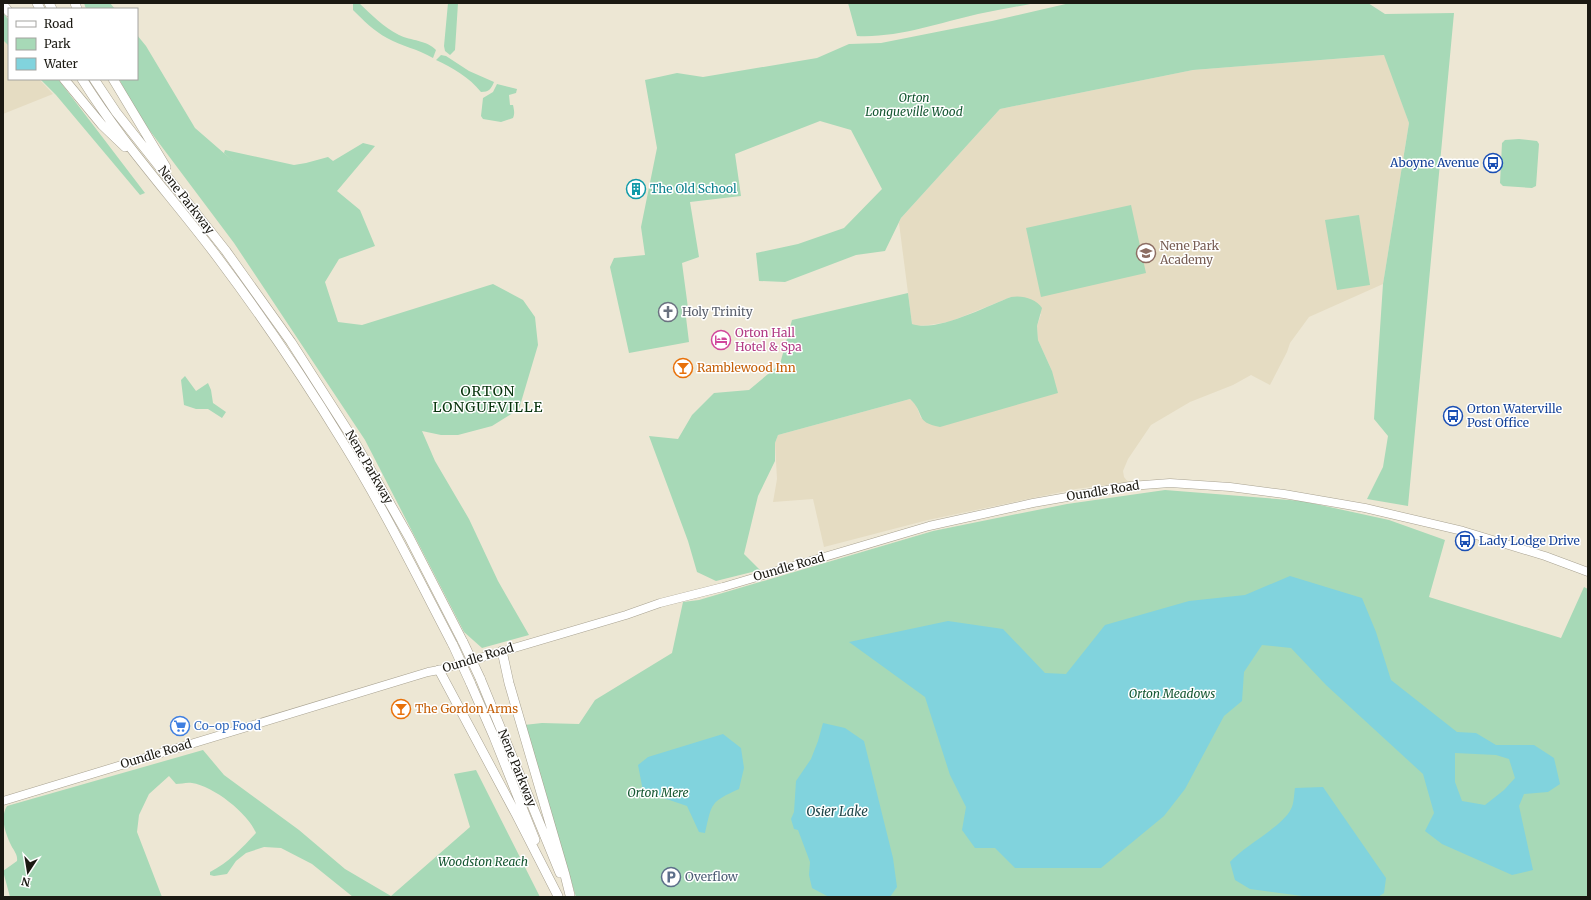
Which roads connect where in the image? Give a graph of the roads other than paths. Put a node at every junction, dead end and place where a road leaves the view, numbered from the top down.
1 (65, 80) edge
2 (83, 80) edge
3 (95, 80) edge
4 (114, 80) edge
5 (149, 171) junction
6 (186, 199) junction
7 (1588, 572) edge
8 (502, 652) junction
9 (438, 670) junction
10 (3, 801) edge
11 (570, 896) edge
12 (558, 897) edge

1 - 5 highway
2 - 5 highway, Nene Parkway
3 - 6 highway, Nene Parkway
4 - 6 highway
5 - 12 highway, Nene Parkway, bridge
6 - 11 highway, Nene Parkway, bridge
7 - 8 main road, Oundle Road
8 - 9 main road, Oundle Road
8 - 11 highway
9 - 10 main road, Oundle Road
9 - 12 highway

